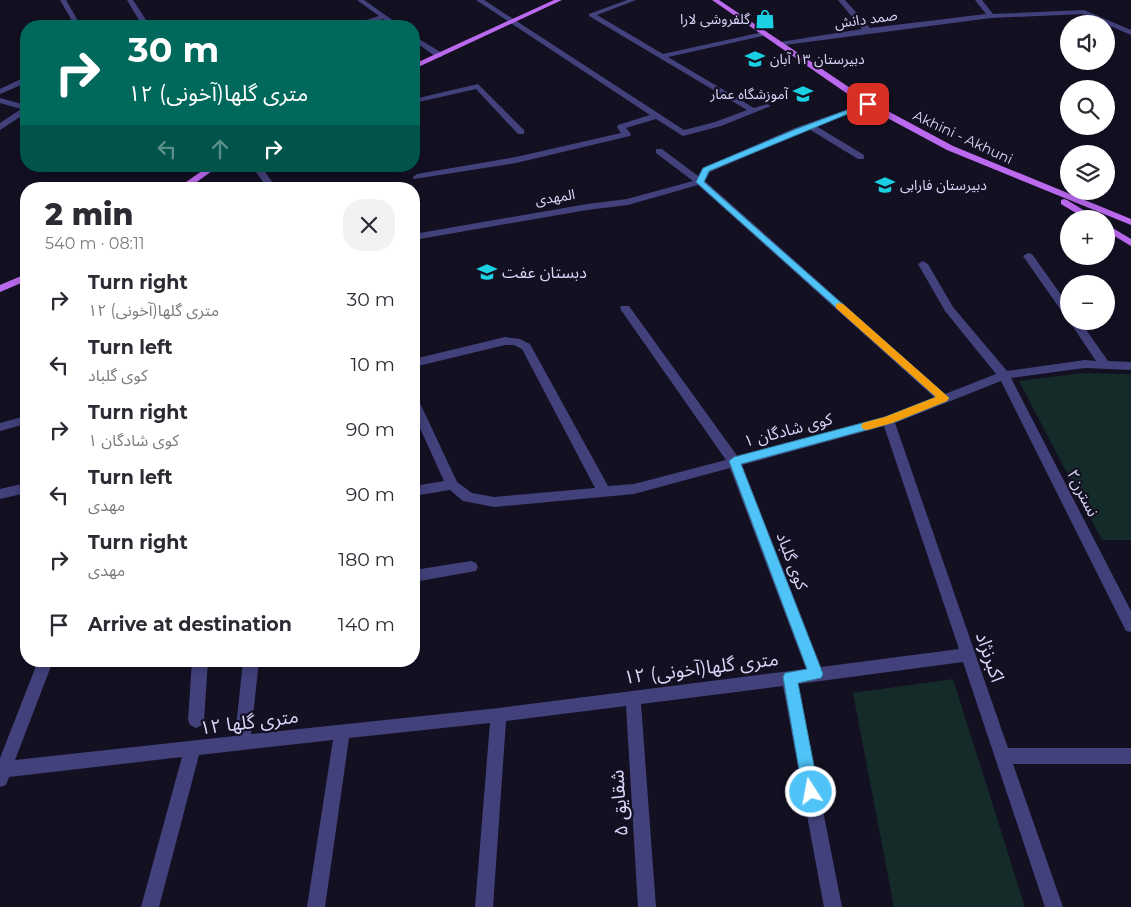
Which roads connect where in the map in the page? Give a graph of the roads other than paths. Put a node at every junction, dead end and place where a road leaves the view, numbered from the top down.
1 (63, 0) edge
2 (130, 0) edge
3 (360, 0) edge
4 (479, 0) edge
5 (559, 0) edge
6 (633, 0) edge
7 (715, 0) edge
8 (841, 0) edge
9 (978, 0) edge
10 (991, 16) junction
11 (384, 17) junction
12 (75, 20) edge
13 (142, 20) edge
14 (374, 20) edge
15 (388, 20) edge
16 (513, 21) junction
17 (866, 31) junction
18 (764, 33) junction
19 (1131, 33) edge
20 (420, 42) edge
21 (780, 44) junction
22 (439, 55) junction
23 (664, 56) junction
24 (420, 62) edge
25 (20, 83) edge
26 (0, 92) edge
27 (0, 100) edge
28 (20, 100) edge
29 (420, 100) edge
30 (13, 104) junction
31 (868, 104) junction
32 (20, 106) edge
33 (767, 106) dead end
34 (754, 111) junction
35 (20, 112) edge
36 (656, 116) junction
37 (810, 126) junction
38 (0, 127) edge
39 (521, 132) dead end
40 (659, 151) dead end
41 (861, 157) dead end
42 (206, 172) edge
43 (261, 172) edge
44 (418, 177) dead end
45 (1025, 180) junction
46 (191, 182) edge
47 (269, 182) edge
48 (700, 182) junction
49 (1077, 210) edge
50 (1130, 221) edge
51 (1115, 233) edge
52 (420, 236) edge
53 (1131, 243) edge
54 (1028, 256) dead end
55 (923, 264) dead end
56 (20, 280) edge
57 (0, 289) edge
58 (1060, 301) edge
59 (625, 308) dead end
60 (1080, 330) edge
61 (420, 362) edge
62 (1104, 364) junction
63 (1131, 366) edge
64 (1004, 374) junction
65 (944, 398) junction
66 (420, 416) edge
67 (888, 420) junction
68 (20, 422) edge
69 (0, 428) edge
70 (734, 461) junction
71 (452, 485) junction
72 (20, 489) edge
73 (420, 490) edge
74 (604, 492) junction
75 (0, 494) edge
76 (471, 567) dead end
77 (420, 575) edge
78 (1131, 626) edge
79 (968, 655) junction
80 (44, 667) edge
81 (200, 667) edge
82 (251, 667) edge
83 (816, 674) junction
84 (790, 677) junction
85 (634, 697) junction
86 (500, 715) junction
87 (196, 720) dead end
88 (342, 731) junction
89 (242, 743) junction
90 (193, 748) junction
91 (1002, 756) junction
92 (1131, 756) edge
93 (2, 774) edge
94 (150, 907) edge
95 (316, 907) edge
96 (484, 907) edge
97 (647, 907) edge
98 (833, 907) edge
99 (1054, 907) edge

1 - 12 street
2 - 13 street
3 - 11 street
4 - 16 street
5 - 16 main road
6 - 23 street
7 - 18 main road, Akhini - Akhuni
8 - 17 street
9 - 10 street
10 - 17 street, صمد دانش
10 - 19 street, صمد دانش
11 - 14 street
11 - 15 street
16 - 22 main road
16 - 36 street
17 - 21 street, صمد دانش
18 - 21 main road, Akhini - Akhuni
18 - 23 street
20 - 22 street
21 - 31 main road, Akhini - Akhuni
22 - 24 main road
23 - 34 street
25 - 26 street
27 - 30 street
28 - 30 street
29 - 39 street
30 - 32 street
31 - 37 street
31 - 45 main road, Akhini - Akhuni
33 - 34 street
34 - 36 street
35 - 38 street
36 - 44 street
37 - 41 street
37 - 48 street
40 - 48 street
42 - 46 main road
43 - 47 street
45 - 49 main road
45 - 50 main road
48 - 52 street, المهدی
48 - 65 street
51 - 53 main road
54 - 58 street
55 - 64 street, نسترن۲
56 - 57 main road
59 - 70 street, کوی گلباد
60 - 62 street
61 - 74 street
62 - 63 street, کوی شادگان ۱
62 - 64 street, کوی شادگان ۱
64 - 65 street, کوی شادگان ۱
64 - 78 street, نسترن۲
65 - 67 street, کوی شادگان ۱
66 - 71 street
67 - 70 street, کوی شادگان ۱
67 - 79 street, اکبرنژاد
68 - 69 street
70 - 74 street, کوی شادگان ۱
70 - 83 street, کوی گلباد
71 - 73 street
71 - 74 street, کوی شادگان ۱
72 - 75 street
76 - 77 street
79 - 83 street, ۱۲ متری گلها(آخونی)
79 - 91 street, اکبرنژاد
80 - 93 street
81 - 87 street
82 - 89 street
83 - 84 street, ۱۲ متری گلها(آخونی)
84 - 85 street, ۱۲ متری گلها(آخونی)
84 - 98 street
85 - 86 street, ۱۲ متری گلها(آخونی)
85 - 97 street, شقایق ۵
86 - 88 street, ۱۲ متری گلها
86 - 96 street
88 - 89 street, ۱۲ متری گلها
88 - 95 street
89 - 90 street, ۱۲ متری گلها
90 - 93 street, ۱۲ متری گلها
90 - 94 street
91 - 92 street
91 - 99 street, اکبرنژاد

